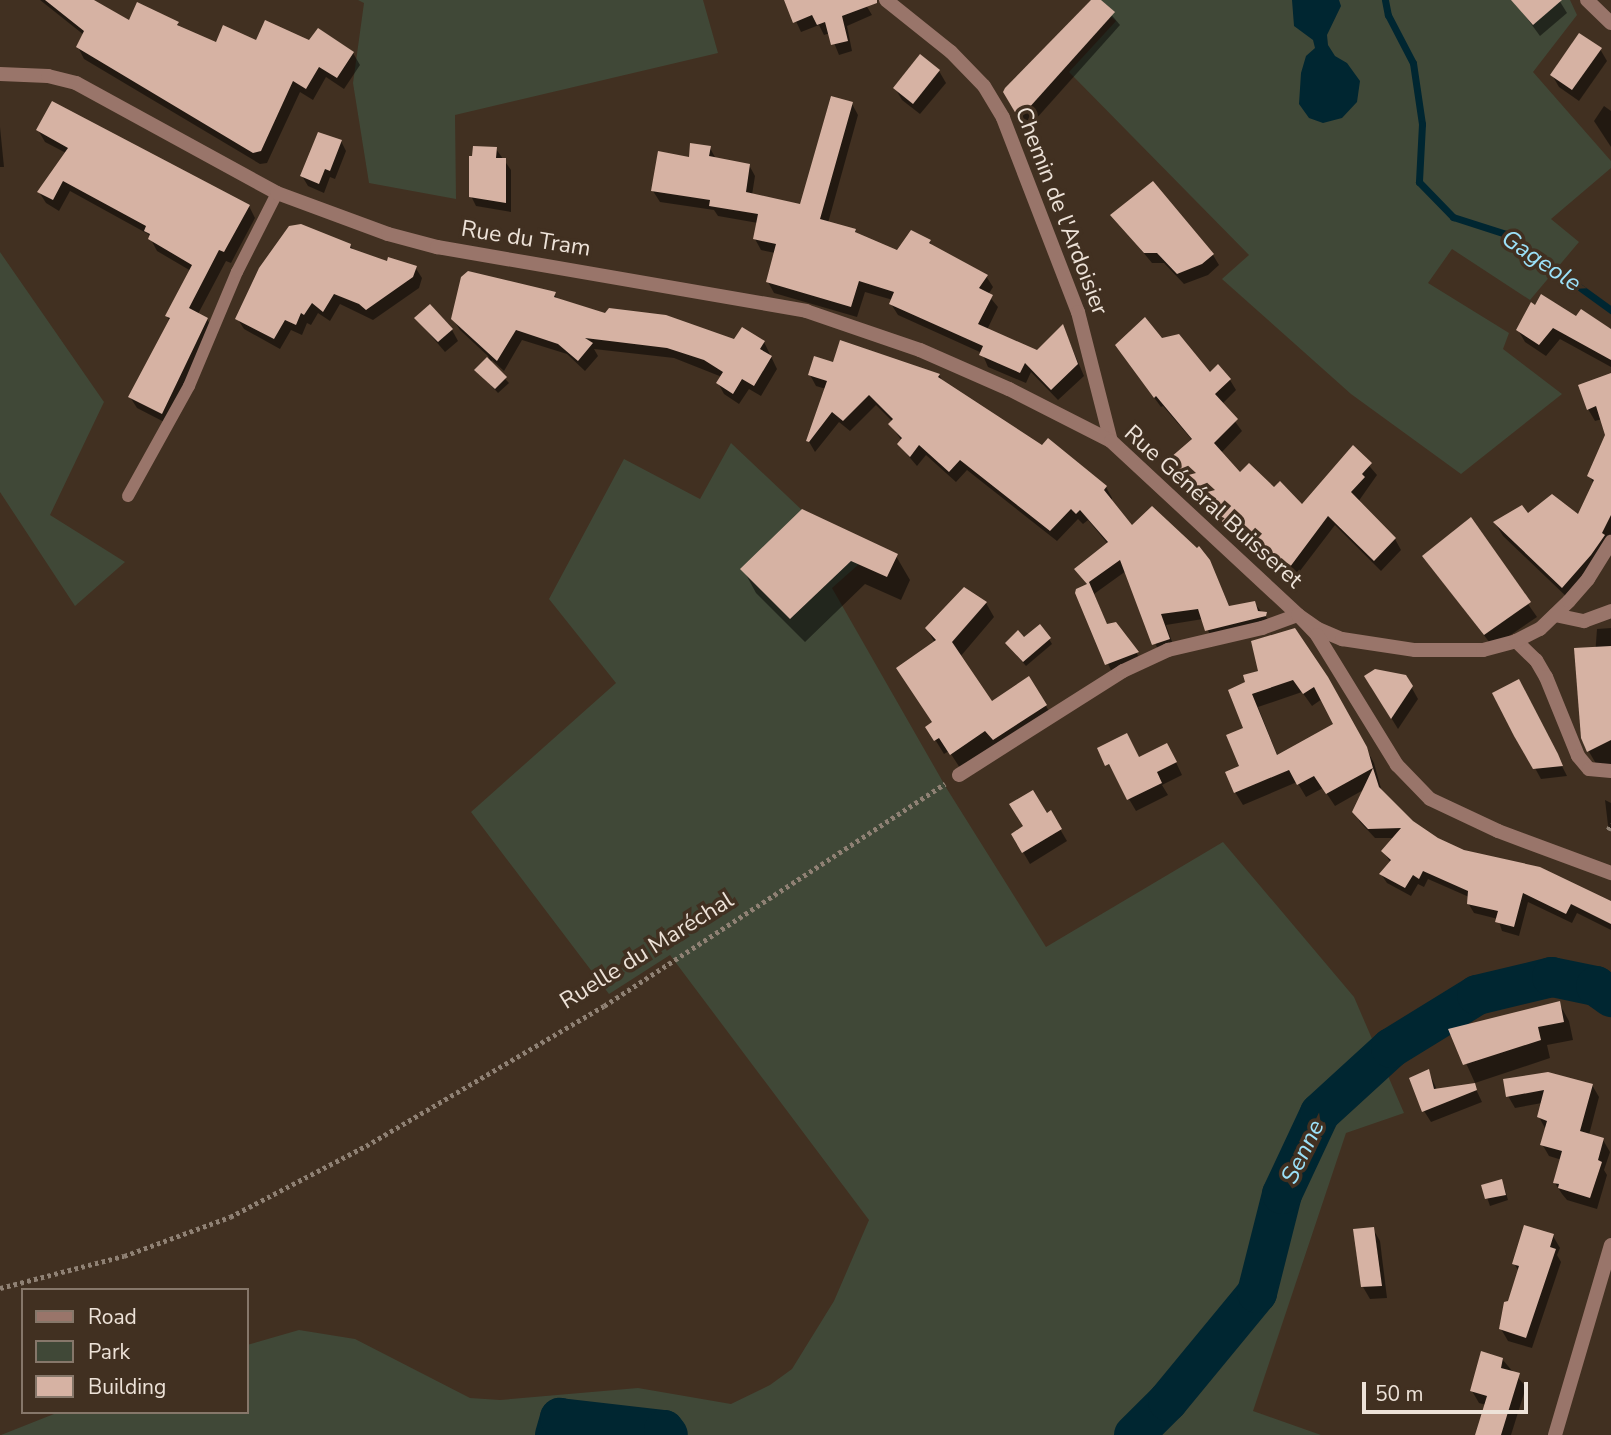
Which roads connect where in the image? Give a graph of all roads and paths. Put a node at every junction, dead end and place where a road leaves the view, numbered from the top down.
1 (886, 0) edge
2 (1587, 0) edge
3 (1611, 23) edge
4 (0, 74) edge
5 (277, 193) junction
6 (1059, 415) joint
7 (1111, 441) junction
8 (128, 496) dead end
9 (1611, 542) edge
10 (1611, 611) edge
11 (1298, 615) junction
12 (1555, 615) junction
13 (1516, 641) junction
14 (1611, 771) edge
15 (959, 775) joint
16 (1611, 824) edge
17 (1608, 830) dead end
18 (1611, 873) edge
19 (1611, 1245) edge
20 (0, 1289) edge
21 (1555, 1435) edge

1 - 7 street, Chemin de l'Ardoisier
2 - 3 street
4 - 5 street, Rue du Tram
5 - 6 street, Rue du Tram
5 - 8 lane
6 - 7 street, Rue Général Buisseret
7 - 11 street, Rue Général Buisseret
9 - 12 street
10 - 12 street
11 - 13 street
11 - 15 street
11 - 18 street
12 - 13 street
13 - 14 street
15 - 20 path, Ruelle du Maréchal
16 - 17 path
19 - 21 street

